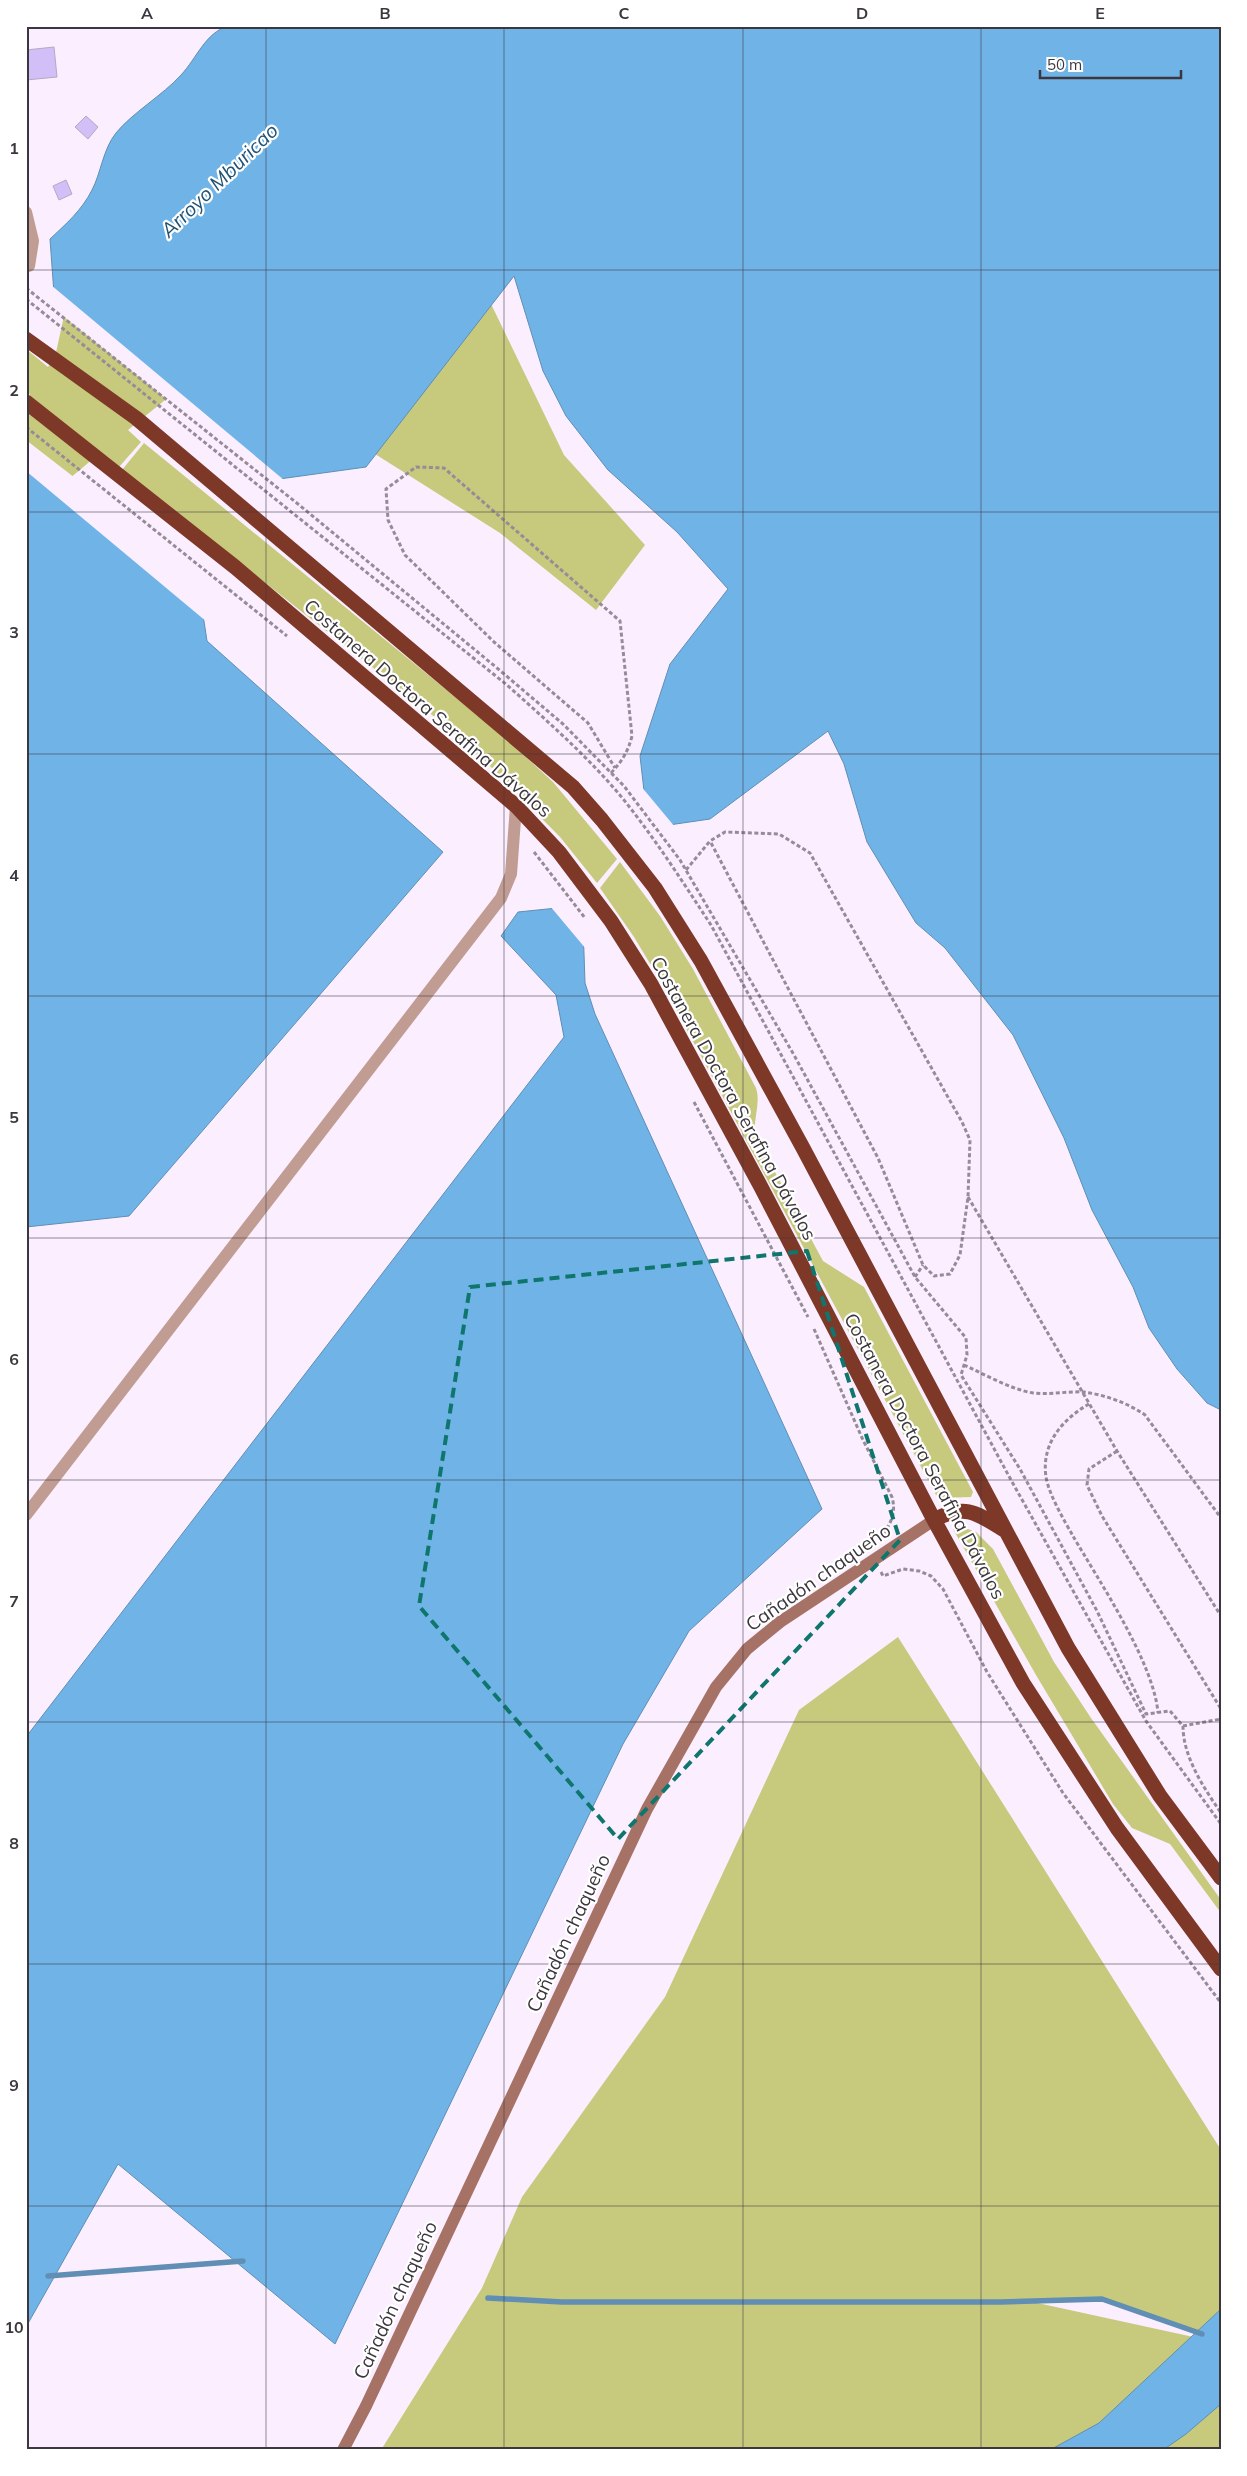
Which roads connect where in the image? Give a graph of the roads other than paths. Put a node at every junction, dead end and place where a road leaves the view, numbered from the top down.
1 (26, 212) edge
2 (29, 266) dead end
3 (29, 341) edge
4 (26, 402) edge
5 (516, 806) junction
6 (26, 1515) edge
7 (934, 1520) junction
8 (1006, 1531) junction
9 (1221, 1878) edge
10 (1221, 1969) edge
11 (343, 2450) edge

1 - 2 street
3 - 8 highway, Costanera Doctora Serafina Dávalos
4 - 5 highway, Costanera Doctora Serafina Dávalos
5 - 6 street
5 - 7 highway, Costanera Doctora Serafina Dávalos
7 - 8 highway
7 - 10 highway, Costanera Doctora Serafina Dávalos
7 - 11 main road, Cañadón chaqueño
8 - 9 highway, Costanera Doctora Serafina Dávalos

